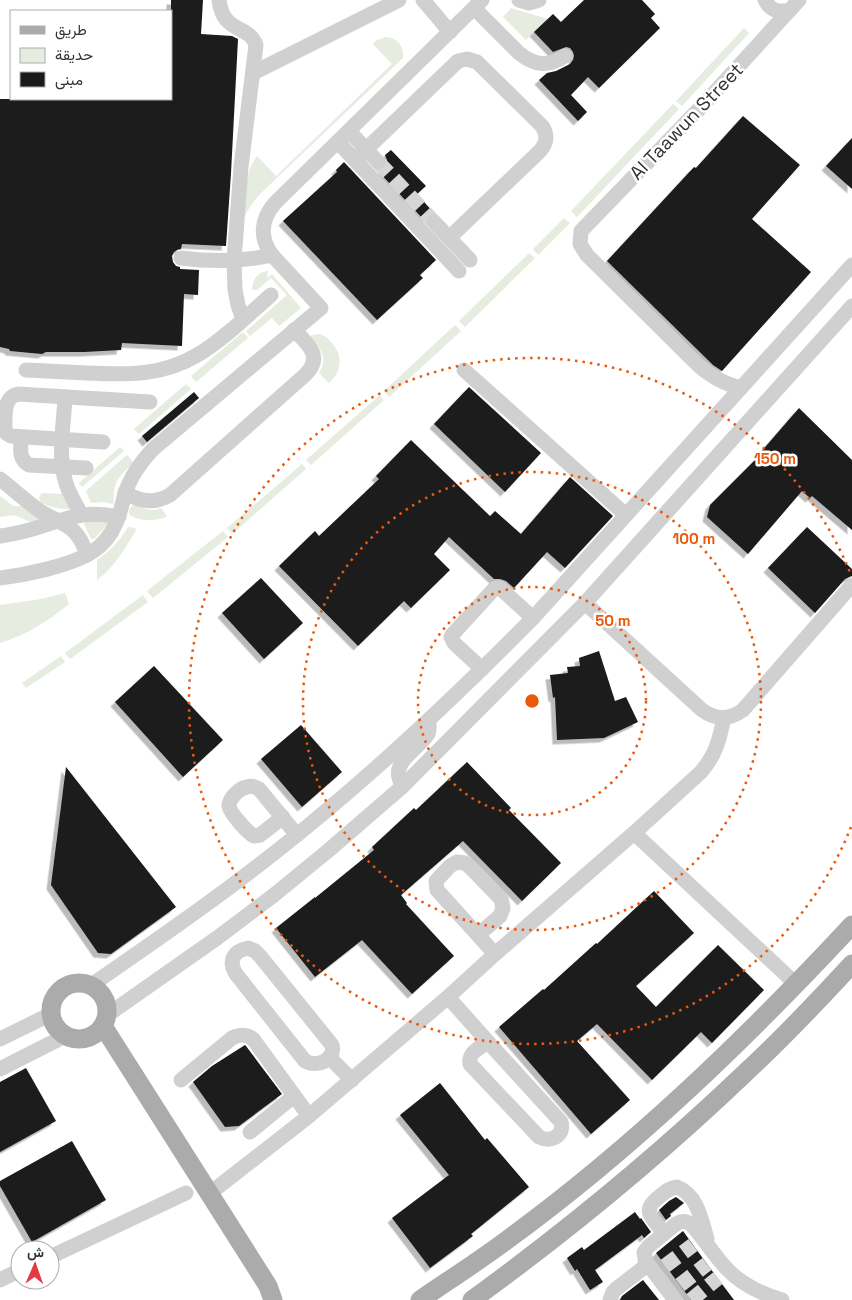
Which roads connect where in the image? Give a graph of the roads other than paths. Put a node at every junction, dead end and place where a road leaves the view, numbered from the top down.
1 (219, 0) edge
2 (399, 0) edge
3 (423, 0) edge
4 (519, 0) edge
5 (539, 0) edge
6 (765, 0) edge
7 (479, 3) edge
8 (794, 5) edge
9 (450, 32) junction
10 (563, 53) dead end
11 (253, 73) junction
12 (349, 131) junction
13 (338, 142) junction
14 (366, 149) junction
15 (354, 160) junction
16 (378, 162) tunnel mouth
17 (434, 222) tunnel mouth
18 (449, 238) junction
19 (272, 255) junction
20 (181, 258) dead end
21 (470, 260) dead end
22 (234, 261) junction
23 (852, 265) edge
24 (459, 271) dead end
25 (271, 295) dead end
26 (852, 306) edge
27 (243, 319) junction
28 (294, 330) junction
29 (26, 370) dead end
30 (464, 370) dead end
31 (741, 388) junction
32 (70, 397) junction
33 (150, 402) dead end
34 (21, 437) junction
35 (67, 440) junction
36 (103, 442) dead end
37 (74, 467) junction
38 (0, 479) edge
39 (125, 492) junction
40 (85, 514) junction
41 (626, 516) junction
42 (119, 517) junction
43 (58, 520) junction
44 (0, 536) edge
45 (87, 555) junction
46 (0, 578) edge
47 (852, 585) edge
48 (585, 602) junction
49 (533, 618) junction
50 (482, 669) junction
51 (724, 718) junction
52 (429, 720) junction
53 (402, 786) junction
54 (283, 817) dead end
55 (634, 833) junction
56 (297, 835) junction
57 (852, 925) edge
58 (478, 935) junction
59 (495, 954) junction
60 (852, 964) edge
61 (796, 985) junction
62 (90, 986) junction
63 (448, 996) junction
64 (50, 1014) junction
65 (105, 1021) junction
66 (65, 1036) junction
67 (0, 1039) edge
68 (488, 1042) junction
69 (328, 1058) junction
70 (0, 1069) edge
71 (181, 1080) dead end
72 (352, 1080) junction
73 (294, 1096) junction
74 (309, 1116) junction
75 (250, 1132) dead end
76 (186, 1193) dead end
77 (209, 1194) junction
78 (664, 1233) junction
79 (706, 1250) junction
80 (60, 1251) edge
81 (656, 1267) junction
82 (271, 1293) edge
83 (675, 1293) edge
84 (285, 1300) edge
85 (420, 1300) edge
86 (472, 1300) edge
87 (610, 1300) edge
88 (782, 1300) edge

1 - 11 street
2 - 11 street
3 - 9 street
4 - 5 street
6 - 8 street, Al Taawun Street
7 - 9 street
7 - 10 street
8 - 31 street, Al Taawun Street
9 - 12 street
11 - 22 street
12 - 13 street
12 - 14 street
13 - 15 street
13 - 19 street
14 - 15 street
14 - 16 street
14 - 18 street
15 - 24 street
17 - 18 street
18 - 21 street
19 - 22 street
19 - 28 street
20 - 22 street
22 - 27 street
23 - 31 street
25 - 27 street
26 - 48 street
27 - 29 street
28 - 39 street
28 - 39 street
30 - 41 street
31 - 41 street
32 - 33 street
32 - 34 street
32 - 35 street
34 - 35 street
34 - 37 street
35 - 36 street
35 - 37 street
37 - 40 street
38 - 43 street
39 - 42 street
40 - 42 street
40 - 43 street
41 - 49 street
42 - 45 street
43 - 44 street
43 - 45 street
45 - 46 street
47 - 51 street
48 - 51 street
48 - 53 street
49 - 50 street
49 - 50 street
50 - 52 street
51 - 55 street
52 - 53 street
52 - 56 street
53 - 65 street
54 - 56 street
55 - 59 street
55 - 61 street
56 - 62 street
57 - 61 main road
58 - 58 street
58 - 59 street
59 - 63 street
60 - 86 main road
61 - 85 main road
62 - 64 main road
62 - 65 main road
63 - 68 street
63 - 72 street
64 - 66 main road
64 - 67 street
65 - 66 main road
65 - 77 main road
66 - 70 street
68 - 68 street
69 - 69 street
69 - 72 street
71 - 73 street
72 - 74 street
73 - 74 street
73 - 75 street
74 - 77 street
76 - 80 street
77 - 82 main road
78 - 79 street
78 - 79 street
78 - 81 street
79 - 88 street
81 - 83 street
81 - 87 street
82 - 84 main road

